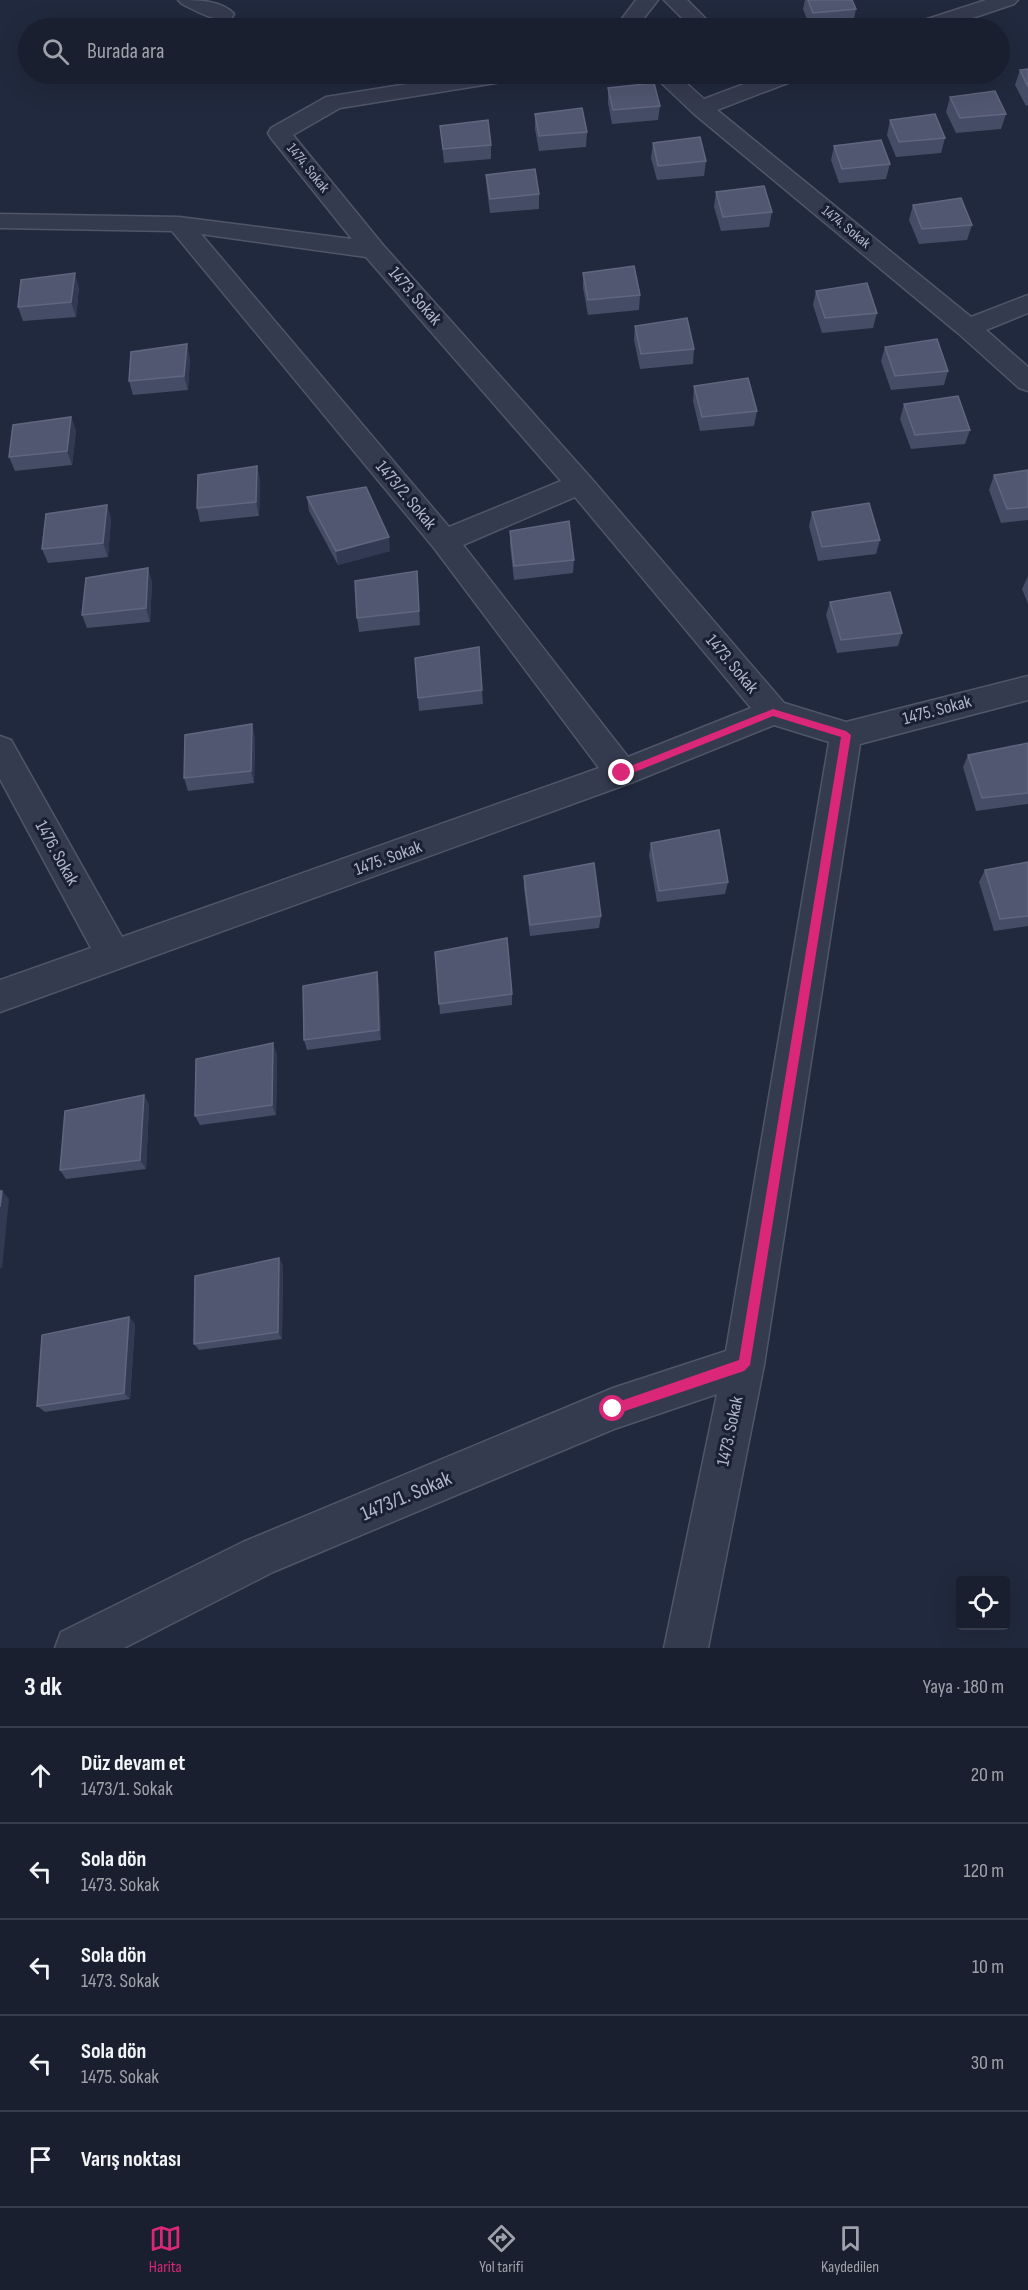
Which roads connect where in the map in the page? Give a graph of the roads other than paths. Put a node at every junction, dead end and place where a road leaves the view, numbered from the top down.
1 (189, 0) edge
2 (647, 0) edge
3 (675, 0) edge
4 (1007, 0) edge
5 (223, 14) dead end
6 (633, 18) edge
7 (694, 18) edge
8 (953, 18) edge
9 (446, 84) edge
10 (674, 84) edge
11 (746, 84) edge
12 (701, 108) junction
13 (0, 221) edge
14 (179, 224) junction
15 (374, 250) junction
16 (1028, 303) edge
17 (968, 328) junction
18 (1028, 382) edge
19 (580, 484) junction
20 (444, 541) junction
21 (1028, 688) edge
22 (773, 712) junction
23 (846, 735) junction
24 (0, 749) edge
25 (622, 773) junction
26 (114, 957) junction
27 (0, 996) edge
28 (744, 1365) junction
29 (77, 1648) edge
30 (686, 1648) edge

1 - 5 street
2 - 6 street
3 - 7 street
4 - 8 street
9 - 15 street, 1474. Sokak
10 - 12 street, 1474. Sokak
11 - 12 street
12 - 17 street, 1474. Sokak
13 - 14 street, 1473. Sokak
14 - 15 street, 1473. Sokak
14 - 20 street, 1473/2. Sokak
15 - 19 street, 1473. Sokak
16 - 17 street
17 - 18 street, 1474. Sokak
19 - 20 street
19 - 22 street, 1473. Sokak
20 - 25 street, 1473/2. Sokak
21 - 23 street, 1475. Sokak
22 - 23 street
22 - 25 street, 1475. Sokak
23 - 28 street, 1473. Sokak
24 - 26 street, 1476. Sokak
25 - 26 street, 1475. Sokak
26 - 27 street, 1475. Sokak
28 - 29 street, 1473/1. Sokak
28 - 30 street, 1473. Sokak

